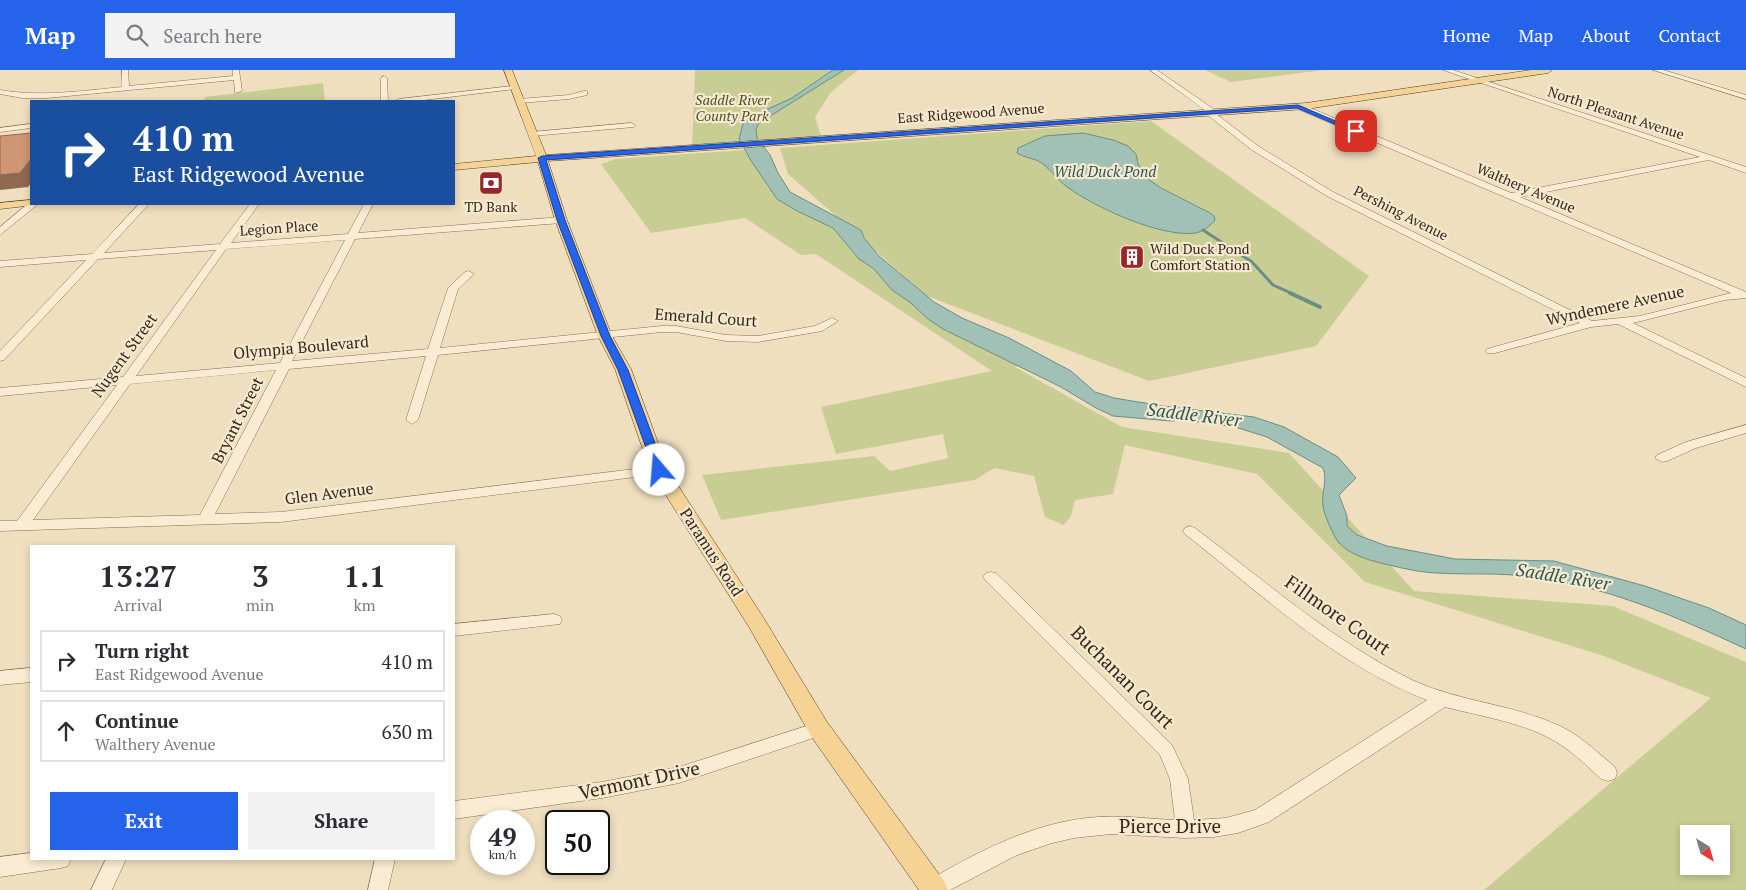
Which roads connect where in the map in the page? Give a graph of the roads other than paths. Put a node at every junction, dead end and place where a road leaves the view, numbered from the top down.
1 (124, 70) edge
2 (508, 70) edge
3 (1153, 70) edge
4 (1446, 70) edge
5 (1548, 70) edge
6 (1656, 70) edge
7 (236, 74) edge
8 (384, 78) dead end
9 (1479, 81) junction
10 (126, 88) junction
11 (513, 88) junction
12 (238, 91) dead end
13 (0, 92) edge
14 (584, 93) dead end
15 (1746, 97) edge
16 (386, 100) edge
17 (407, 100) edge
18 (519, 102) junction
19 (1298, 106) junction
20 (1211, 112) junction
21 (631, 125) dead end
22 (30, 126) edge
23 (0, 130) edge
24 (532, 134) junction
25 (542, 158) junction
26 (1710, 158) junction
27 (455, 167) edge
28 (1746, 170) edge
29 (1510, 196) junction
30 (30, 204) edge
31 (31, 205) edge
32 (143, 205) edge
33 (253, 205) edge
34 (367, 205) edge
35 (0, 206) edge
36 (561, 220) junction
37 (0, 232) edge
38 (350, 236) junction
39 (223, 246) junction
40 (95, 256) junction
41 (0, 264) edge
42 (469, 274) dead end
43 (1745, 295) edge
44 (832, 321) dead end
45 (1619, 321) junction
46 (1590, 324) junction
47 (605, 336) junction
48 (434, 351) junction
49 (1491, 351) dead end
50 (0, 358) edge
51 (284, 365) junction
52 (127, 380) junction
53 (1746, 383) edge
54 (0, 392) edge
55 (412, 420) dead end
56 (1746, 429) edge
57 (1662, 458) dead end
58 (659, 470) junction
59 (206, 519) junction
60 (0, 526) edge
61 (20, 526) junction
62 (1190, 531) dead end
63 (991, 577) dead end
64 (554, 620) dead end
65 (455, 630) edge
66 (30, 675) edge
67 (0, 678) edge
68 (1443, 699) junction
69 (819, 729) junction
70 (1608, 773) dead end
71 (455, 810) edge
72 (1185, 829) junction
73 (54, 860) edge
74 (116, 860) edge
75 (385, 860) edge
76 (0, 868) edge
77 (933, 889) edge
78 (101, 890) edge
79 (378, 890) edge

1 - 10 street
2 - 11 main road, Paramus Road
3 - 20 street, Pershing Avenue
4 - 9 street, North Pleasant Avenue
5 - 9 main road, East Ridgewood Avenue
6 - 15 street
7 - 10 street
7 - 12 street
8 - 16 street
9 - 19 main road, East Ridgewood Avenue
9 - 26 street, North Pleasant Avenue
10 - 13 street
11 - 17 street
11 - 18 main road, Paramus Road
14 - 18 street
18 - 24 main road, Paramus Road
19 - 20 main road, East Ridgewood Avenue
19 - 29 street, Walthery Avenue
20 - 25 main road, East Ridgewood Avenue
20 - 46 street, Pershing Avenue
21 - 24 street
22 - 23 street
24 - 25 main road, Paramus Road
25 - 27 main road, East Ridgewood Avenue
25 - 36 main road, Paramus Road
26 - 28 street, North Pleasant Avenue
26 - 29 street
29 - 43 street, Walthery Avenue
30 - 35 main road
31 - 37 street
32 - 40 street
33 - 39 street, Nugent Street
34 - 38 street, Bryant Street
36 - 38 street, Legion Place
36 - 47 main road, Paramus Road
38 - 39 street, Legion Place
38 - 51 street, Bryant Street
39 - 40 street, Legion Place
39 - 52 street, Nugent Street
40 - 41 street, Legion Place
40 - 50 street
42 - 48 street
43 - 45 street, Wyndemere Avenue
44 - 47 street, Emerald Court
45 - 46 street, Wyndemere Avenue
45 - 53 street
46 - 49 street, Wyndemere Avenue
47 - 48 street, Olympia Boulevard
47 - 58 main road, Paramus Road
48 - 51 street, Olympia Boulevard
48 - 55 street
51 - 52 street, Olympia Boulevard
51 - 59 street, Bryant Street
52 - 54 street, Olympia Boulevard
52 - 61 street, Nugent Street
56 - 57 street
58 - 59 street, Glen Avenue
58 - 69 main road, Paramus Road
59 - 61 street, Glen Avenue
60 - 61 street, Glen Avenue
62 - 68 street, Fillmore Court
63 - 72 street, Buchanan Court
64 - 65 street
66 - 67 street
68 - 70 street, Fillmore Court
68 - 72 street, Pierce Drive
69 - 71 street, Vermont Drive
69 - 77 main road, Paramus Road
72 - 77 street, Pierce Drive
73 - 76 street
74 - 78 street
75 - 79 street

